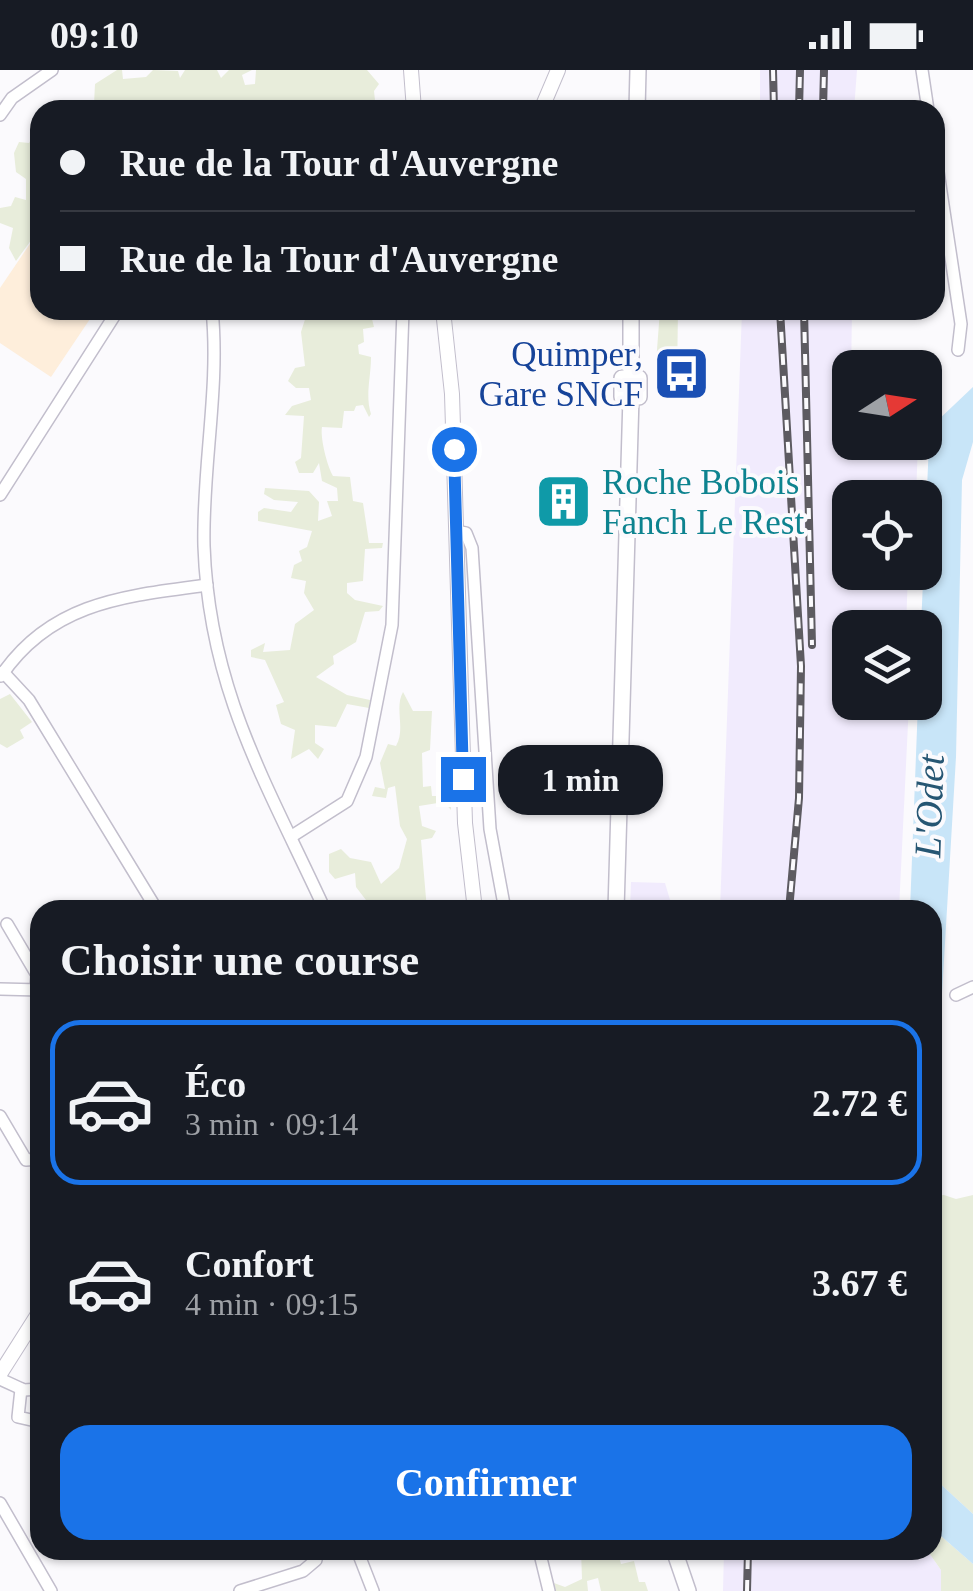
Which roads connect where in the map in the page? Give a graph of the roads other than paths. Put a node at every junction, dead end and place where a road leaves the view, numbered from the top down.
1 (52, 70) edge
2 (412, 70) edge
3 (558, 70) edge
4 (638, 70) edge
5 (922, 70) edge
6 (35, 74) edge
7 (414, 100) edge
8 (544, 100) edge
9 (637, 100) edge
10 (926, 100) edge
11 (0, 115) edge
12 (945, 221) edge
13 (112, 320) edge
14 (212, 320) edge
15 (403, 320) edge
16 (444, 320) edge
17 (631, 320) edge
18 (958, 350) dead end
19 (0, 495) edge
20 (456, 531) junction
21 (207, 585) junction
22 (2, 674) edge
23 (292, 836) junction
24 (151, 900) edge
25 (321, 900) edge
26 (474, 900) edge
27 (503, 900) edge
28 (616, 900) edge
29 (7, 924) dead end
30 (30, 964) edge
31 (973, 987) edge
32 (0, 989) edge
33 (30, 989) edge
34 (956, 996) dead end
35 (0, 1116) edge
36 (30, 1161) edge
37 (30, 1316) edge
38 (0, 1376) edge
39 (20, 1389) junction
40 (30, 1389) edge
41 (30, 1420) edge
42 (0, 1504) edge
43 (30, 1555) edge
44 (33, 1560) edge
45 (316, 1560) dead end
46 (364, 1560) edge
47 (541, 1560) edge
48 (677, 1560) edge
49 (51, 1591) edge
50 (240, 1591) edge
51 (373, 1591) edge
52 (549, 1591) edge
53 (685, 1591) edge

1 - 6 street
2 - 7 street
3 - 8 street
4 - 9 main road
5 - 10 street
6 - 11 street
12 - 18 street
13 - 19 street
14 - 21 street
15 - 23 street
16 - 20 street
17 - 28 main road
20 - 26 street
20 - 27 street
21 - 22 street
21 - 23 street
22 - 24 street
23 - 25 street
29 - 30 street
31 - 34 street
32 - 33 street
35 - 36 street
37 - 38 street
38 - 39 street
39 - 40 street
39 - 41 street
42 - 43 street
44 - 49 street
45 - 50 street
46 - 51 street
47 - 52 street
48 - 53 main road

